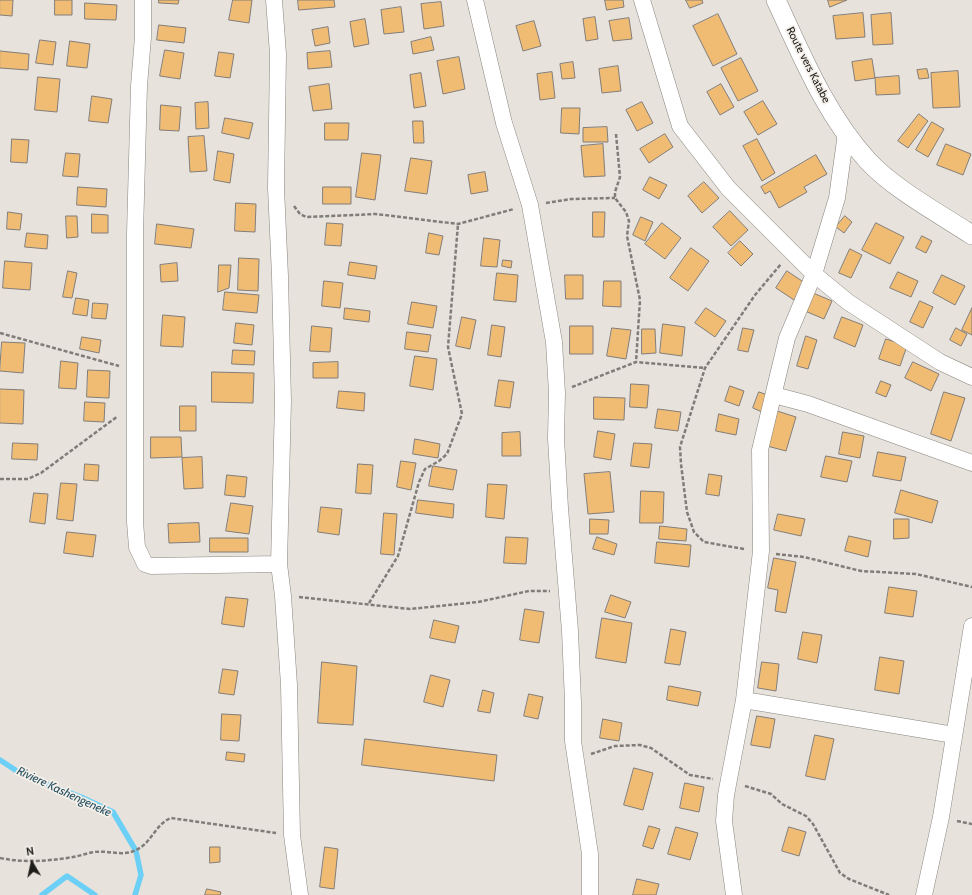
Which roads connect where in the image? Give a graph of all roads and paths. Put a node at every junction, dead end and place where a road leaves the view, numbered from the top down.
1 (143, 0) edge
2 (274, 0) edge
3 (475, 0) edge
4 (642, 0) edge
5 (776, 0) edge
6 (846, 133) junction
7 (616, 134) dead end
8 (276, 188) junction
9 (972, 235) edge
10 (792, 252) junction
11 (814, 274) junction
12 (0, 333) edge
13 (636, 362) junction
14 (705, 368) junction
15 (135, 371) junction
16 (972, 377) edge
17 (557, 393) junction
18 (774, 395) junction
19 (136, 403) junction
20 (972, 463) edge
21 (0, 479) edge
22 (761, 551) junction
23 (279, 564) junction
24 (972, 587) edge
25 (568, 592) junction
26 (283, 596) junction
27 (369, 603) junction
28 (972, 626) edge
29 (968, 670) edge
30 (744, 700) junction
31 (954, 735) junction
32 (292, 836) junction
33 (0, 858) edge
34 (300, 895) edge
35 (590, 895) edge
36 (734, 895) edge
37 (924, 895) edge

1 - 15 street
2 - 8 street
3 - 17 street
4 - 10 street
5 - 6 street, Route vers Katabe
6 - 9 street, Route vers Katabe
6 - 11 street
7 - 13 path
8 - 23 street
8 - 27 path
10 - 11 street
10 - 14 path
11 - 16 street
11 - 18 street
12 - 15 path
13 - 14 path
13 - 17 path
14 - 22 path
15 - 19 street
17 - 25 street
18 - 20 street
18 - 22 street
19 - 21 path
19 - 23 street
22 - 24 path
22 - 30 street
23 - 26 street
25 - 27 path
25 - 35 street
26 - 27 path
26 - 32 street
28 - 29 street
29 - 31 street
30 - 31 street
30 - 36 street
31 - 37 street
32 - 33 path
32 - 34 street

